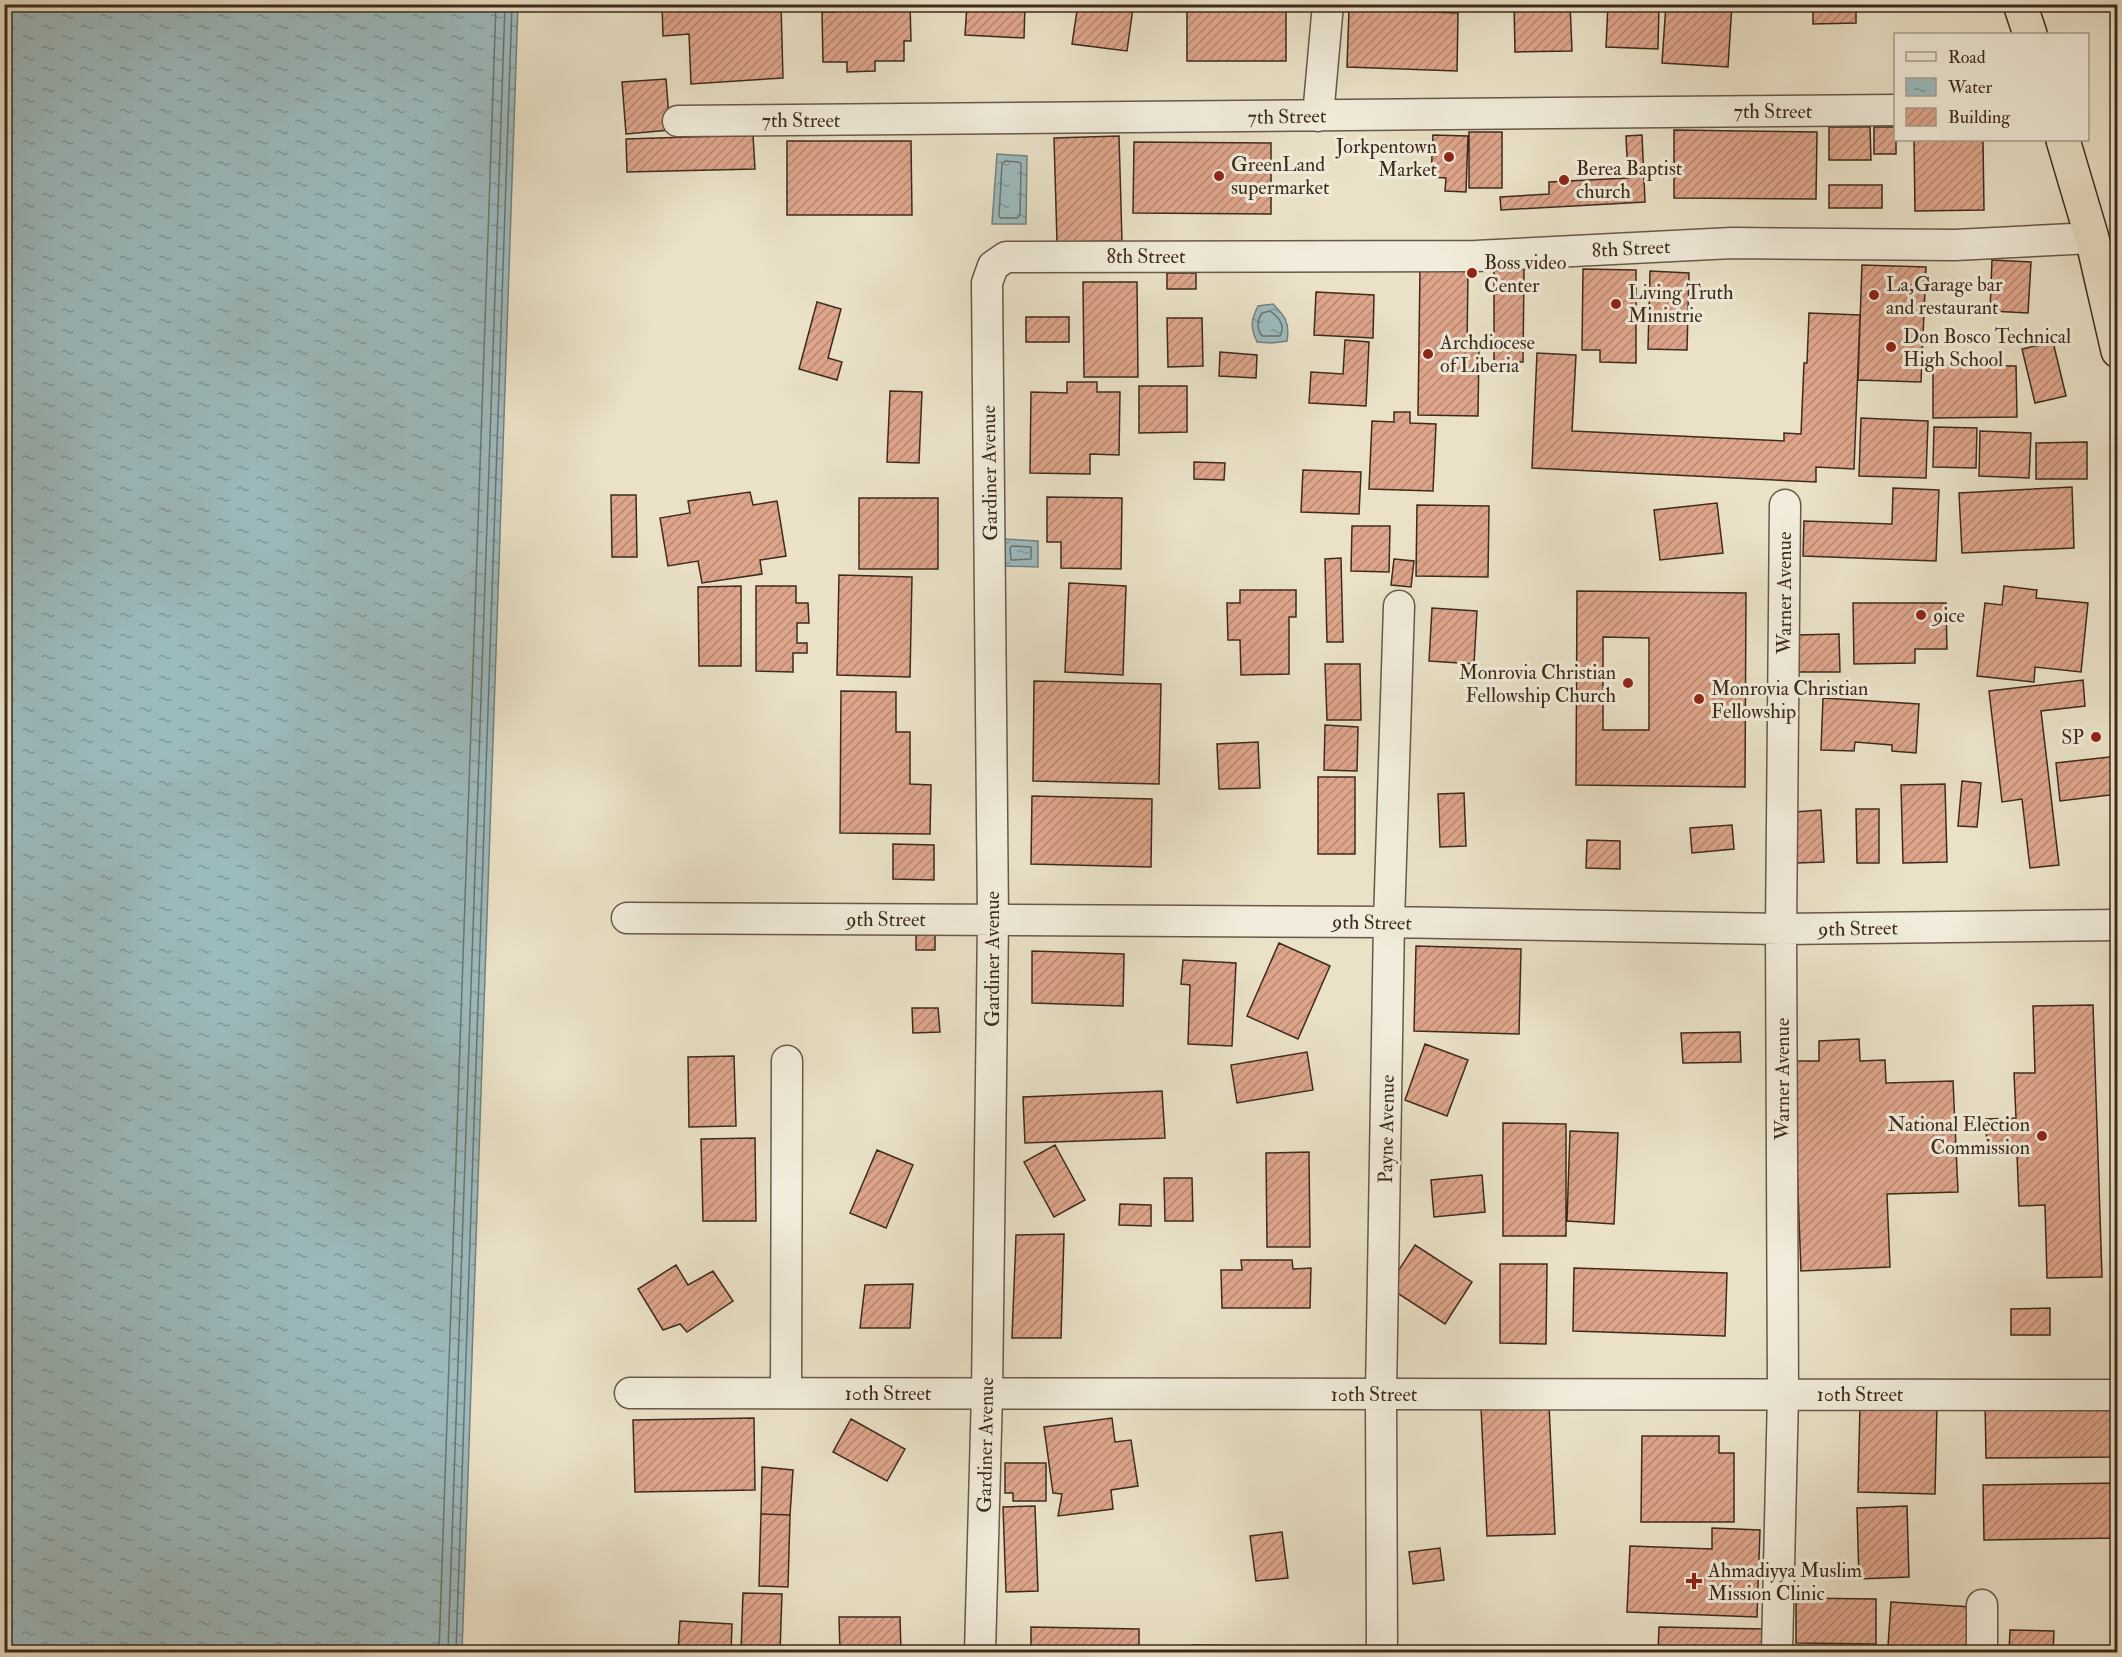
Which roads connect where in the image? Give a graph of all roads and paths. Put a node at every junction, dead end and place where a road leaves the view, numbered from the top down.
1 (1328, 4) edge
2 (2020, 4) edge
3 (2030, 33) edge
4 (1894, 110) edge
5 (1318, 116) junction
6 (678, 121) dead end
7 (2063, 141) edge
8 (2092, 238) junction
9 (993, 266) joint
10 (2118, 351) edge
11 (1785, 505) dead end
12 (1399, 606) dead end
13 (627, 918) dead end
14 (993, 920) junction
15 (1389, 922) junction
16 (2118, 926) edge
17 (1781, 929) junction
18 (787, 1061) dead end
19 (630, 1393) dead end
20 (786, 1393) junction
21 (987, 1394) junction
22 (1381, 1394) junction
23 (1783, 1394) junction
24 (2118, 1395) edge
25 (1982, 1605) dead end
26 (980, 1653) edge
27 (1382, 1653) edge
28 (1777, 1653) edge
29 (1982, 1653) edge

1 - 5 street
2 - 3 highway
4 - 5 street, 7th Street
5 - 6 street, 7th Street
7 - 8 highway
8 - 9 street, 8th Street
8 - 10 highway
9 - 14 street, Gardiner Avenue
11 - 17 street, Warner Avenue
12 - 15 street, Payne Avenue
13 - 14 street, 9th Street
14 - 15 street, 9th Street
14 - 21 street, Gardiner Avenue
15 - 17 street, 9th Street
15 - 22 street, Payne Avenue
16 - 17 street, 9th Street
17 - 23 street, Warner Avenue
18 - 20 street
19 - 20 street, 10th Street
20 - 21 street, 10th Street
21 - 22 street, 10th Street
21 - 26 street, Gardiner Avenue
22 - 23 street, 10th Street
22 - 27 street, Payne Avenue
23 - 24 street, 10th Street
23 - 28 street, Warner Avenue
25 - 29 street

